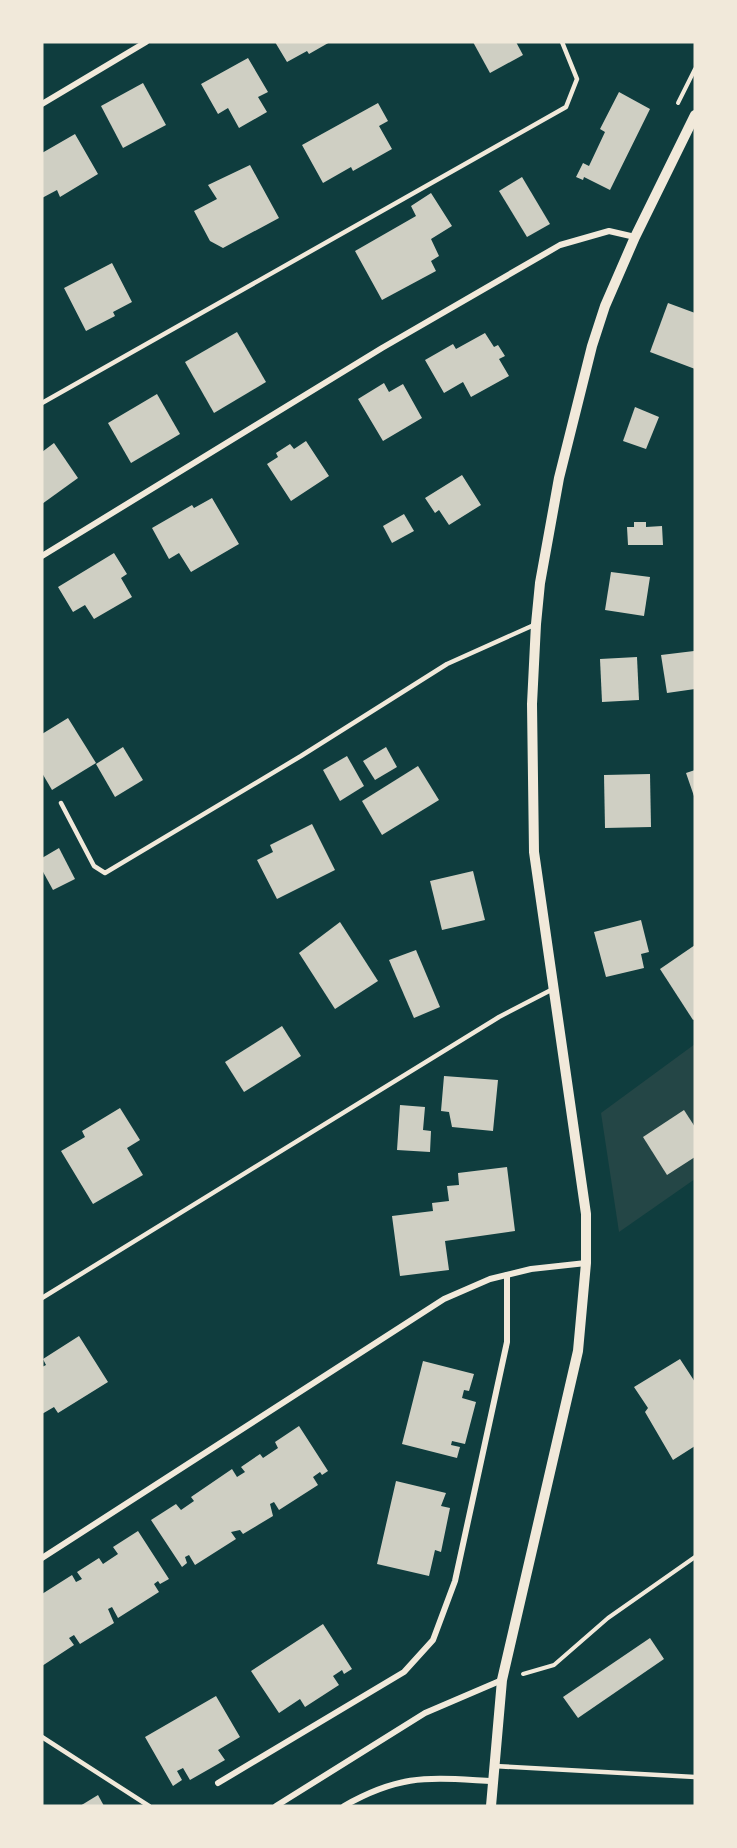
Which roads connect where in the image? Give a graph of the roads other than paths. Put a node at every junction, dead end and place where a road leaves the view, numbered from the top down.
1 (146, 42) edge
2 (562, 42) edge
3 (42, 104) edge
4 (695, 115) edge
5 (635, 237) junction
6 (42, 403) edge
7 (42, 556) edge
8 (536, 624) junction
9 (61, 803) dead end
10 (553, 989) junction
11 (586, 1263) junction
12 (507, 1275) junction
13 (42, 1298) edge
14 (42, 1558) edge
15 (502, 1680) junction
16 (42, 1737) edge
17 (494, 1766) junction
18 (695, 1777) edge
19 (493, 1782) junction
20 (218, 1783) dead end
21 (149, 1806) edge
22 (276, 1806) edge
23 (344, 1806) edge
24 (491, 1806) edge

1 - 3 street
2 - 6 lane
4 - 5 street
5 - 7 street
5 - 8 street
8 - 9 lane
8 - 10 street
10 - 11 street
10 - 13 lane
11 - 12 street
11 - 15 street
12 - 14 street
12 - 20 street
15 - 17 street
15 - 22 street
16 - 21 lane
17 - 18 lane
17 - 19 street
19 - 23 street
19 - 24 street

